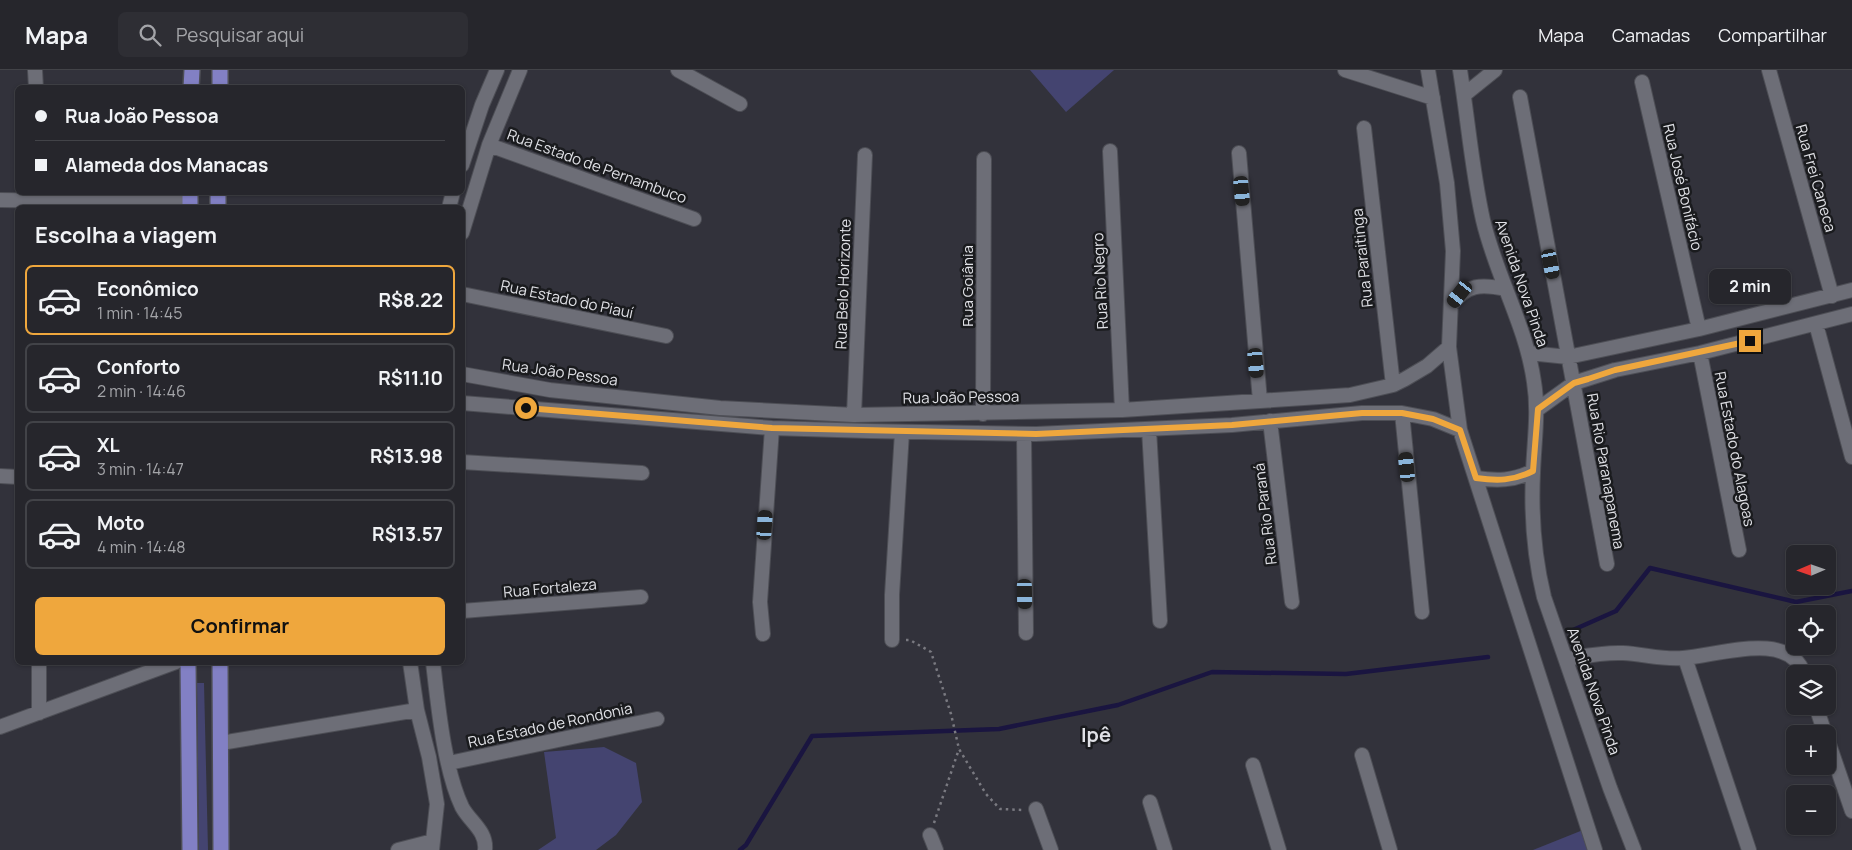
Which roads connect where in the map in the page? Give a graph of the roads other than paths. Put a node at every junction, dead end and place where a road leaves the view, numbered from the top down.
1 (35, 70) edge
2 (192, 70) edge
3 (220, 70) edge
4 (496, 70) edge
5 (520, 70) edge
6 (678, 70) edge
7 (1345, 70) edge
8 (1428, 70) edge
9 (1460, 70) edge
10 (1495, 70) edge
11 (1768, 70) edge
12 (1642, 82) dead end
13 (36, 85) edge
14 (191, 85) edge
15 (220, 85) edge
16 (1464, 94) junction
17 (1520, 97) dead end
18 (1433, 98) junction
19 (740, 104) dead end
20 (1364, 128) dead end
21 (489, 145) junction
22 (1110, 151) dead end
23 (1239, 153) dead end
24 (865, 155) dead end
25 (465, 156) edge
26 (984, 159) dead end
27 (0, 200) edge
28 (38, 200) edge
29 (190, 201) edge
30 (694, 219) dead end
31 (465, 223) edge
32 (1506, 289) junction
33 (1852, 290) edge
34 (465, 295) edge
35 (1832, 296) junction
36 (1451, 304) junction
37 (1852, 314) edge
38 (1816, 324) junction
39 (1699, 329) junction
40 (666, 336) dead end
41 (1449, 347) junction
42 (1700, 353) junction
43 (1530, 354) junction
44 (1568, 357) junction
45 (465, 375) edge
46 (1574, 383) junction
47 (1393, 385) junction
48 (1260, 401) junction
49 (465, 403) edge
50 (1538, 409) junction
51 (1122, 410) junction
52 (1402, 413) junction
53 (983, 414) junction
54 (854, 416) junction
55 (1270, 421) junction
56 (772, 428) junction
57 (1149, 429) junction
58 (1460, 430) junction
59 (902, 432) junction
60 (1024, 434) junction
61 (1852, 457) edge
62 (465, 462) edge
63 (1533, 471) junction
64 (642, 473) dead end
65 (0, 476) edge
66 (15, 477) edge
67 (1476, 478) junction
68 (1739, 550) dead end
69 (1607, 564) dead end
70 (641, 596) dead end
71 (1292, 602) dead end
72 (465, 611) edge
73 (1422, 612) dead end
74 (1160, 621) dead end
75 (1026, 633) dead end
76 (763, 634) dead end
77 (892, 640) road end
78 (1685, 658) junction
79 (1566, 659) junction
80 (39, 665) edge
81 (168, 665) edge
82 (188, 665) edge
83 (220, 665) edge
84 (410, 665) edge
85 (433, 665) edge
86 (1799, 665) edge
87 (417, 710) junction
88 (39, 712) junction
89 (658, 719) dead end
90 (0, 727) edge
91 (221, 743) junction
92 (1362, 755) dead end
93 (449, 763) junction
94 (1836, 764) edge
95 (1253, 765) dead end
96 (1150, 802) dead end
97 (1036, 810) road end
98 (1852, 811) edge
99 (930, 835) road end
100 (432, 846) edge
101 (190, 850) edge
102 (221, 850) edge
103 (398, 850) edge
104 (485, 850) edge
105 (936, 850) edge
106 (1051, 850) edge
107 (1165, 850) edge
108 (1279, 850) edge
109 (1390, 850) edge
110 (1595, 850) edge
111 (1634, 850) edge
112 (1749, 850) edge

1 - 13 street
2 - 14 main road
3 - 15 main road
4 - 25 street
5 - 21 street
6 - 19 street
7 - 18 street
8 - 18 street
9 - 16 street, Avenida Nova Pinda
10 - 16 street
11 - 35 street, Rua Frei Caneca
12 - 39 street, Rua José Bonifácio
16 - 32 street, Avenida Nova Pinda
17 - 44 street, Rua Rio Paranapanema
18 - 36 street
20 - 47 street, Rua Paraitinga
21 - 30 street, Rua Estado de Pernambuco
21 - 31 street
22 - 51 street, Rua Rio Negro
23 - 48 street
24 - 54 street, Rua Belo Horizonte
26 - 53 street, Rua Goiânia
27 - 28 street
28 - 29 street
32 - 36 street
32 - 43 street, Avenida Nova Pinda
33 - 35 street
34 - 40 street, Rua Estado do Piauí
35 - 39 street
36 - 41 street
37 - 38 street
38 - 42 street
38 - 61 street
39 - 44 street
41 - 47 street, Rua João Pessoa
41 - 58 street
42 - 46 street
42 - 68 street, Rua Estado do Alagoas
43 - 44 street
43 - 50 street, Avenida Nova Pinda
44 - 46 street, Rua Rio Paranapanema
45 - 54 street, Rua João Pessoa
46 - 50 street
46 - 69 street, Rua Rio Paranapanema
47 - 48 street, Rua João Pessoa
48 - 51 street, Rua João Pessoa
49 - 56 street
50 - 63 street, Avenida Nova Pinda
51 - 53 street, Rua João Pessoa
52 - 55 street
52 - 58 street
52 - 73 street
53 - 54 street, Rua João Pessoa
55 - 57 street
55 - 71 street, Rua Rio Paraná
56 - 59 street
56 - 76 street
57 - 60 street
57 - 74 street
58 - 67 street
59 - 60 street
59 - 77 street
60 - 75 street
62 - 64 street
63 - 67 street
63 - 79 street, Avenida Nova Pinda
65 - 66 street
67 - 110 street
70 - 72 street, Rua Fortaleza
78 - 79 street
78 - 86 street
78 - 112 street
79 - 111 street, Avenida Nova Pinda
80 - 88 street
81 - 88 street
82 - 101 main road
83 - 91 main road
84 - 87 street
85 - 93 street
87 - 91 street
87 - 100 street
88 - 90 street
89 - 93 street, Rua Estado de Rondonia
91 - 102 main road
92 - 109 street
93 - 104 street
94 - 98 street
95 - 108 street
96 - 107 street
97 - 106 street
99 - 105 street
100 - 103 street

